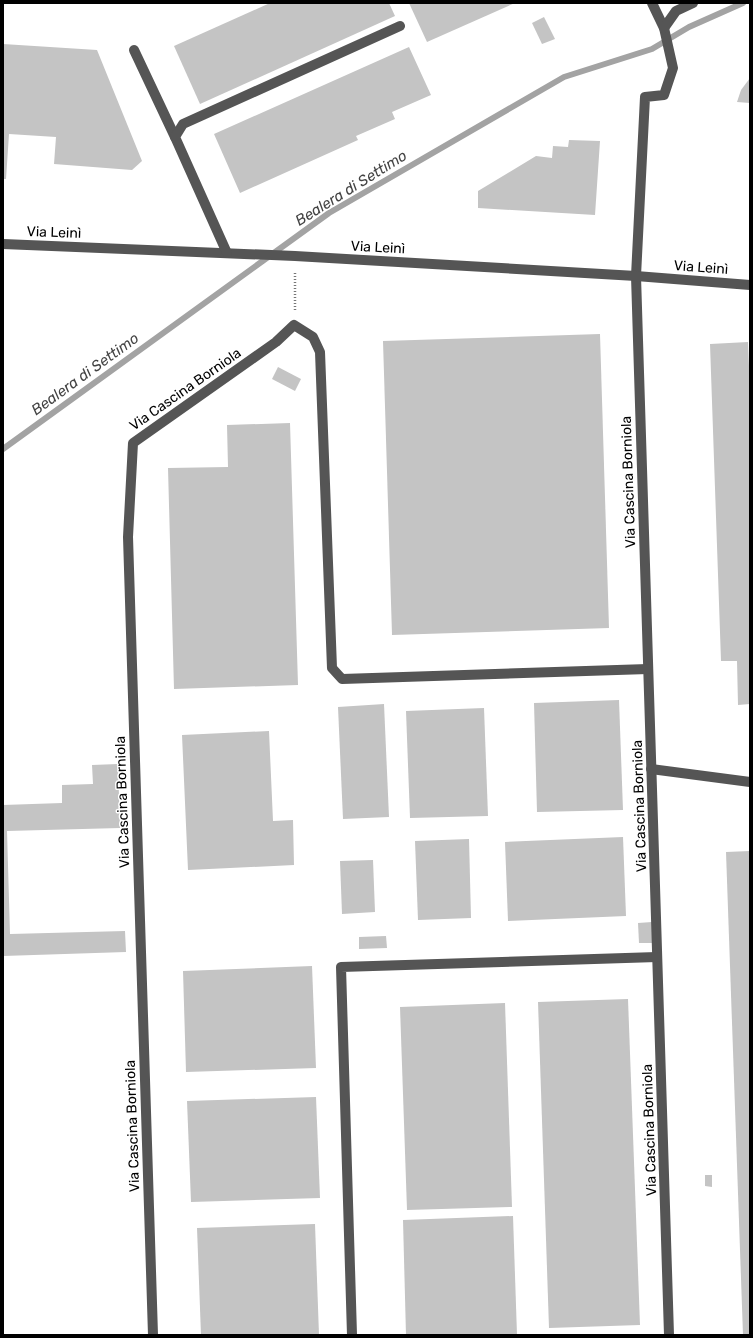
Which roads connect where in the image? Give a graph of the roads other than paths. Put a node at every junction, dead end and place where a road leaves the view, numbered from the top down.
1 (652, 3) edge
2 (693, 3) edge
3 (400, 26) dead end
4 (664, 28) junction
5 (134, 50) dead end
6 (175, 137) junction
7 (3, 244) edge
8 (227, 253) junction
9 (636, 276) junction
10 (750, 285) edge
11 (648, 669) junction
12 (651, 769) junction
13 (750, 782) edge
14 (657, 957) junction
15 (153, 1335) edge
16 (352, 1335) edge
17 (669, 1335) edge

1 - 4 street
2 - 4 street
3 - 6 street
4 - 9 street, Via Cascina Borniola
5 - 6 street
6 - 8 street
7 - 8 street, Via Leinì
8 - 9 street, Via Leinì
9 - 10 street, Via Leinì
9 - 11 street, Via Cascina Borniola
11 - 12 street, Via Cascina Borniola
11 - 15 street, Via Cascina Borniola
12 - 13 street
12 - 14 street, Via Cascina Borniola
14 - 16 street
14 - 17 street, Via Cascina Borniola

